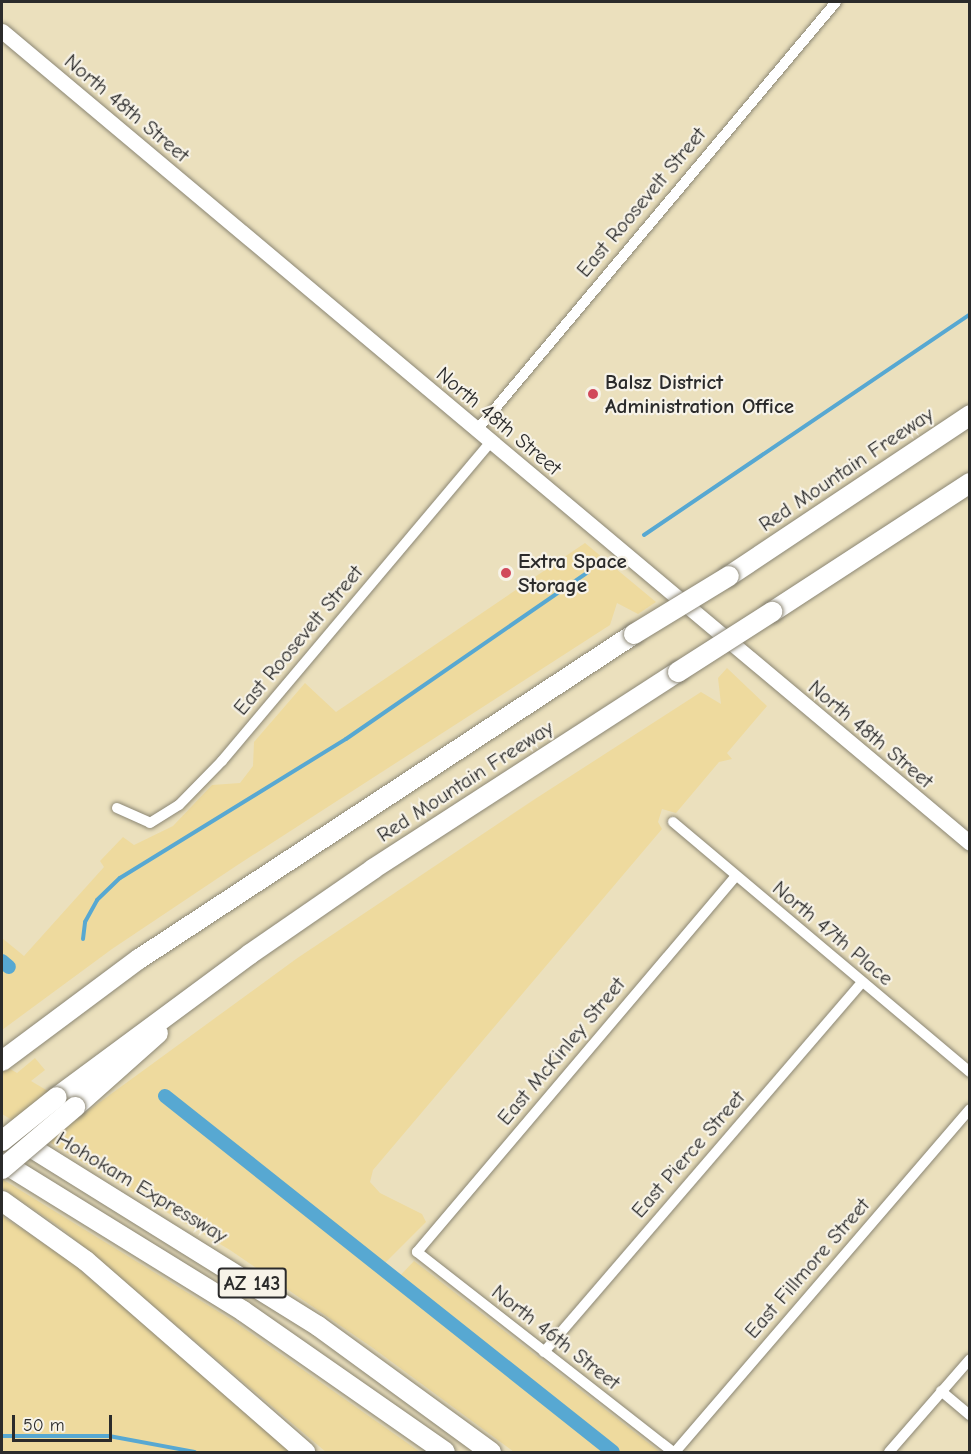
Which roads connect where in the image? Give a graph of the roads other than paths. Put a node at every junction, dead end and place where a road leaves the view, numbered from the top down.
1 (836, 2) edge
2 (2, 30) edge
3 (969, 415) edge
4 (477, 430) junction
5 (491, 442) junction
6 (969, 483) edge
7 (969, 499) edge
8 (772, 612) junction
9 (117, 807) dead end
10 (673, 822) dead end
11 (969, 843) edge
12 (736, 876) junction
13 (211, 982) junction
14 (862, 982) junction
15 (2, 1061) edge
16 (969, 1072) edge
17 (969, 1109) edge
18 (2, 1129) edge
19 (2, 1140) edge
20 (2, 1162) edge
21 (2, 1169) edge
22 (2, 1201) edge
23 (417, 1252) joint
24 (544, 1352) junction
25 (969, 1359) edge
26 (941, 1392) junction
27 (969, 1415) edge
28 (305, 1452) edge
29 (445, 1452) edge
30 (491, 1452) edge
31 (674, 1452) edge
32 (889, 1452) edge

1 - 4 street, East Roosevelt Street
2 - 4 street, North 48th Street
3 - 15 highway, Red Mountain Freeway, bridge
4 - 5 street, North 48th Street
5 - 9 street, East Roosevelt Street
5 - 11 street, North 48th Street
6 - 8 highway, Red Mountain Freeway
7 - 8 highway
8 - 13 highway, Red Mountain Freeway, bridge
10 - 12 street, North 47th Place
12 - 14 street, North 47th Place
12 - 23 street, East McKinley Street
13 - 19 highway, Red Mountain Freeway, bridge
13 - 21 highway, bridge
14 - 16 street, North 47th Place
14 - 24 street, East Pierce Street
17 - 31 street, East Fillmore Street
18 - 30 highway, Hohokam Expressway / AZ 143
20 - 29 highway, AZ 143
22 - 28 highway
23 - 24 street, North 46th Street
24 - 31 street, North 46th Street
25 - 26 street
26 - 27 street
26 - 32 street

